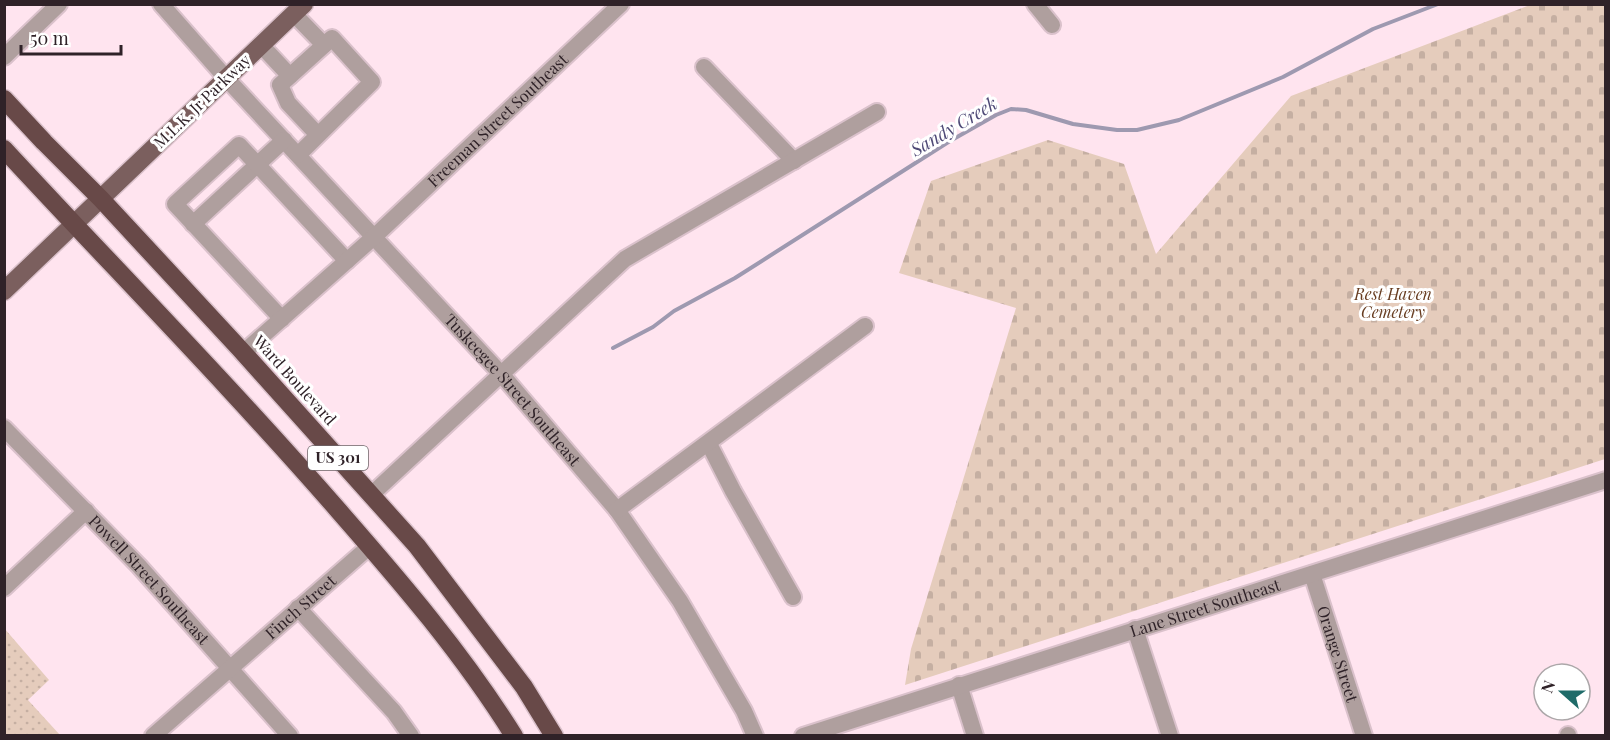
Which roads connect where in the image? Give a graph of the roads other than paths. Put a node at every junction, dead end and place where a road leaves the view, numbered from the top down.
1 (59, 4) edge
2 (161, 4) edge
3 (621, 4) edge
4 (1035, 4) edge
5 (299, 9) edge
6 (1052, 25) dead end
7 (261, 45) junction
8 (324, 45) junction
9 (4, 57) edge
10 (704, 67) dead end
11 (290, 76) junction
12 (226, 78) junction
13 (4, 99) edge
14 (877, 112) dead end
15 (318, 135) junction
16 (284, 140) junction
17 (4, 148) edge
18 (298, 154) junction
19 (794, 161) junction
20 (258, 165) junction
21 (101, 199) junction
22 (75, 223) junction
23 (193, 224) junction
24 (375, 236) junction
25 (347, 261) junction
26 (4, 291) edge
27 (282, 319) junction
28 (865, 326) dead end
29 (243, 353) junction
30 (502, 375) junction
31 (4, 428) edge
32 (709, 444) junction
33 (1605, 480) edge
34 (371, 495) junction
35 (616, 510) junction
36 (86, 511) junction
37 (370, 546) junction
38 (1312, 574) junction
39 (4, 588) edge
40 (793, 597) dead end
41 (298, 608) junction
42 (1135, 629) junction
43 (230, 667) junction
44 (959, 685) junction
45 (153, 735) edge
46 (290, 735) edge
47 (411, 735) edge
48 (514, 735) edge
49 (554, 735) edge
50 (755, 735) edge
51 (803, 735) edge
52 (975, 735) edge
53 (1170, 735) edge
54 (1364, 735) edge

1 - 9 street
2 - 12 street, Tuskeegee Street Southeast
3 - 24 street, Freeman Street Southeast
4 - 6 street
5 - 7 main road, M.L.K. Jr Parkway
5 - 8 street
7 - 11 street
7 - 12 main road, M.L.K. Jr Parkway
8 - 11 street
8 - 15 street
10 - 19 street
11 - 15 street
12 - 16 street, Tuskeegee Street Southeast
12 - 21 main road, M.L.K. Jr Parkway
13 - 21 highway, Ward Boulevard / US 301
14 - 19 street
15 - 18 street
16 - 18 street, Tuskeegee Street Southeast
16 - 20 street
17 - 22 highway, US 301
18 - 24 street, Tuskeegee Street Southeast
19 - 30 street
20 - 23 street
20 - 23 street
20 - 25 street
21 - 22 main road, M.L.K. Jr Parkway
21 - 29 highway, Ward Boulevard / US 301
22 - 26 main road, M.L.K. Jr Parkway
22 - 37 highway, US 301
23 - 27 street
24 - 25 street, Freeman Street Southeast
24 - 30 street, Tuskeegee Street Southeast
25 - 27 street, Freeman Street Southeast
27 - 29 street, Freeman Street Southeast
28 - 32 street
29 - 34 highway, Ward Boulevard / US 301
30 - 34 street
30 - 35 street, Tuskeegee Street Southeast
31 - 36 street, Powell Street Southeast
32 - 35 street
32 - 40 street
33 - 38 street, Lane Street Southeast
34 - 49 highway, Ward Boulevard / US 301
35 - 50 street, Tuskeegee Street Southeast
36 - 39 street
36 - 43 street, Powell Street Southeast
37 - 41 street, Finch Street
37 - 48 highway, US 301
38 - 42 street, Lane Street Southeast
38 - 54 street, Orange Street
41 - 43 street, Finch Street
41 - 47 street
42 - 44 street, Lane Street Southeast
42 - 53 street
43 - 45 street, Finch Street
43 - 46 street, Powell Street Southeast
44 - 51 street, Lane Street Southeast
44 - 52 street

